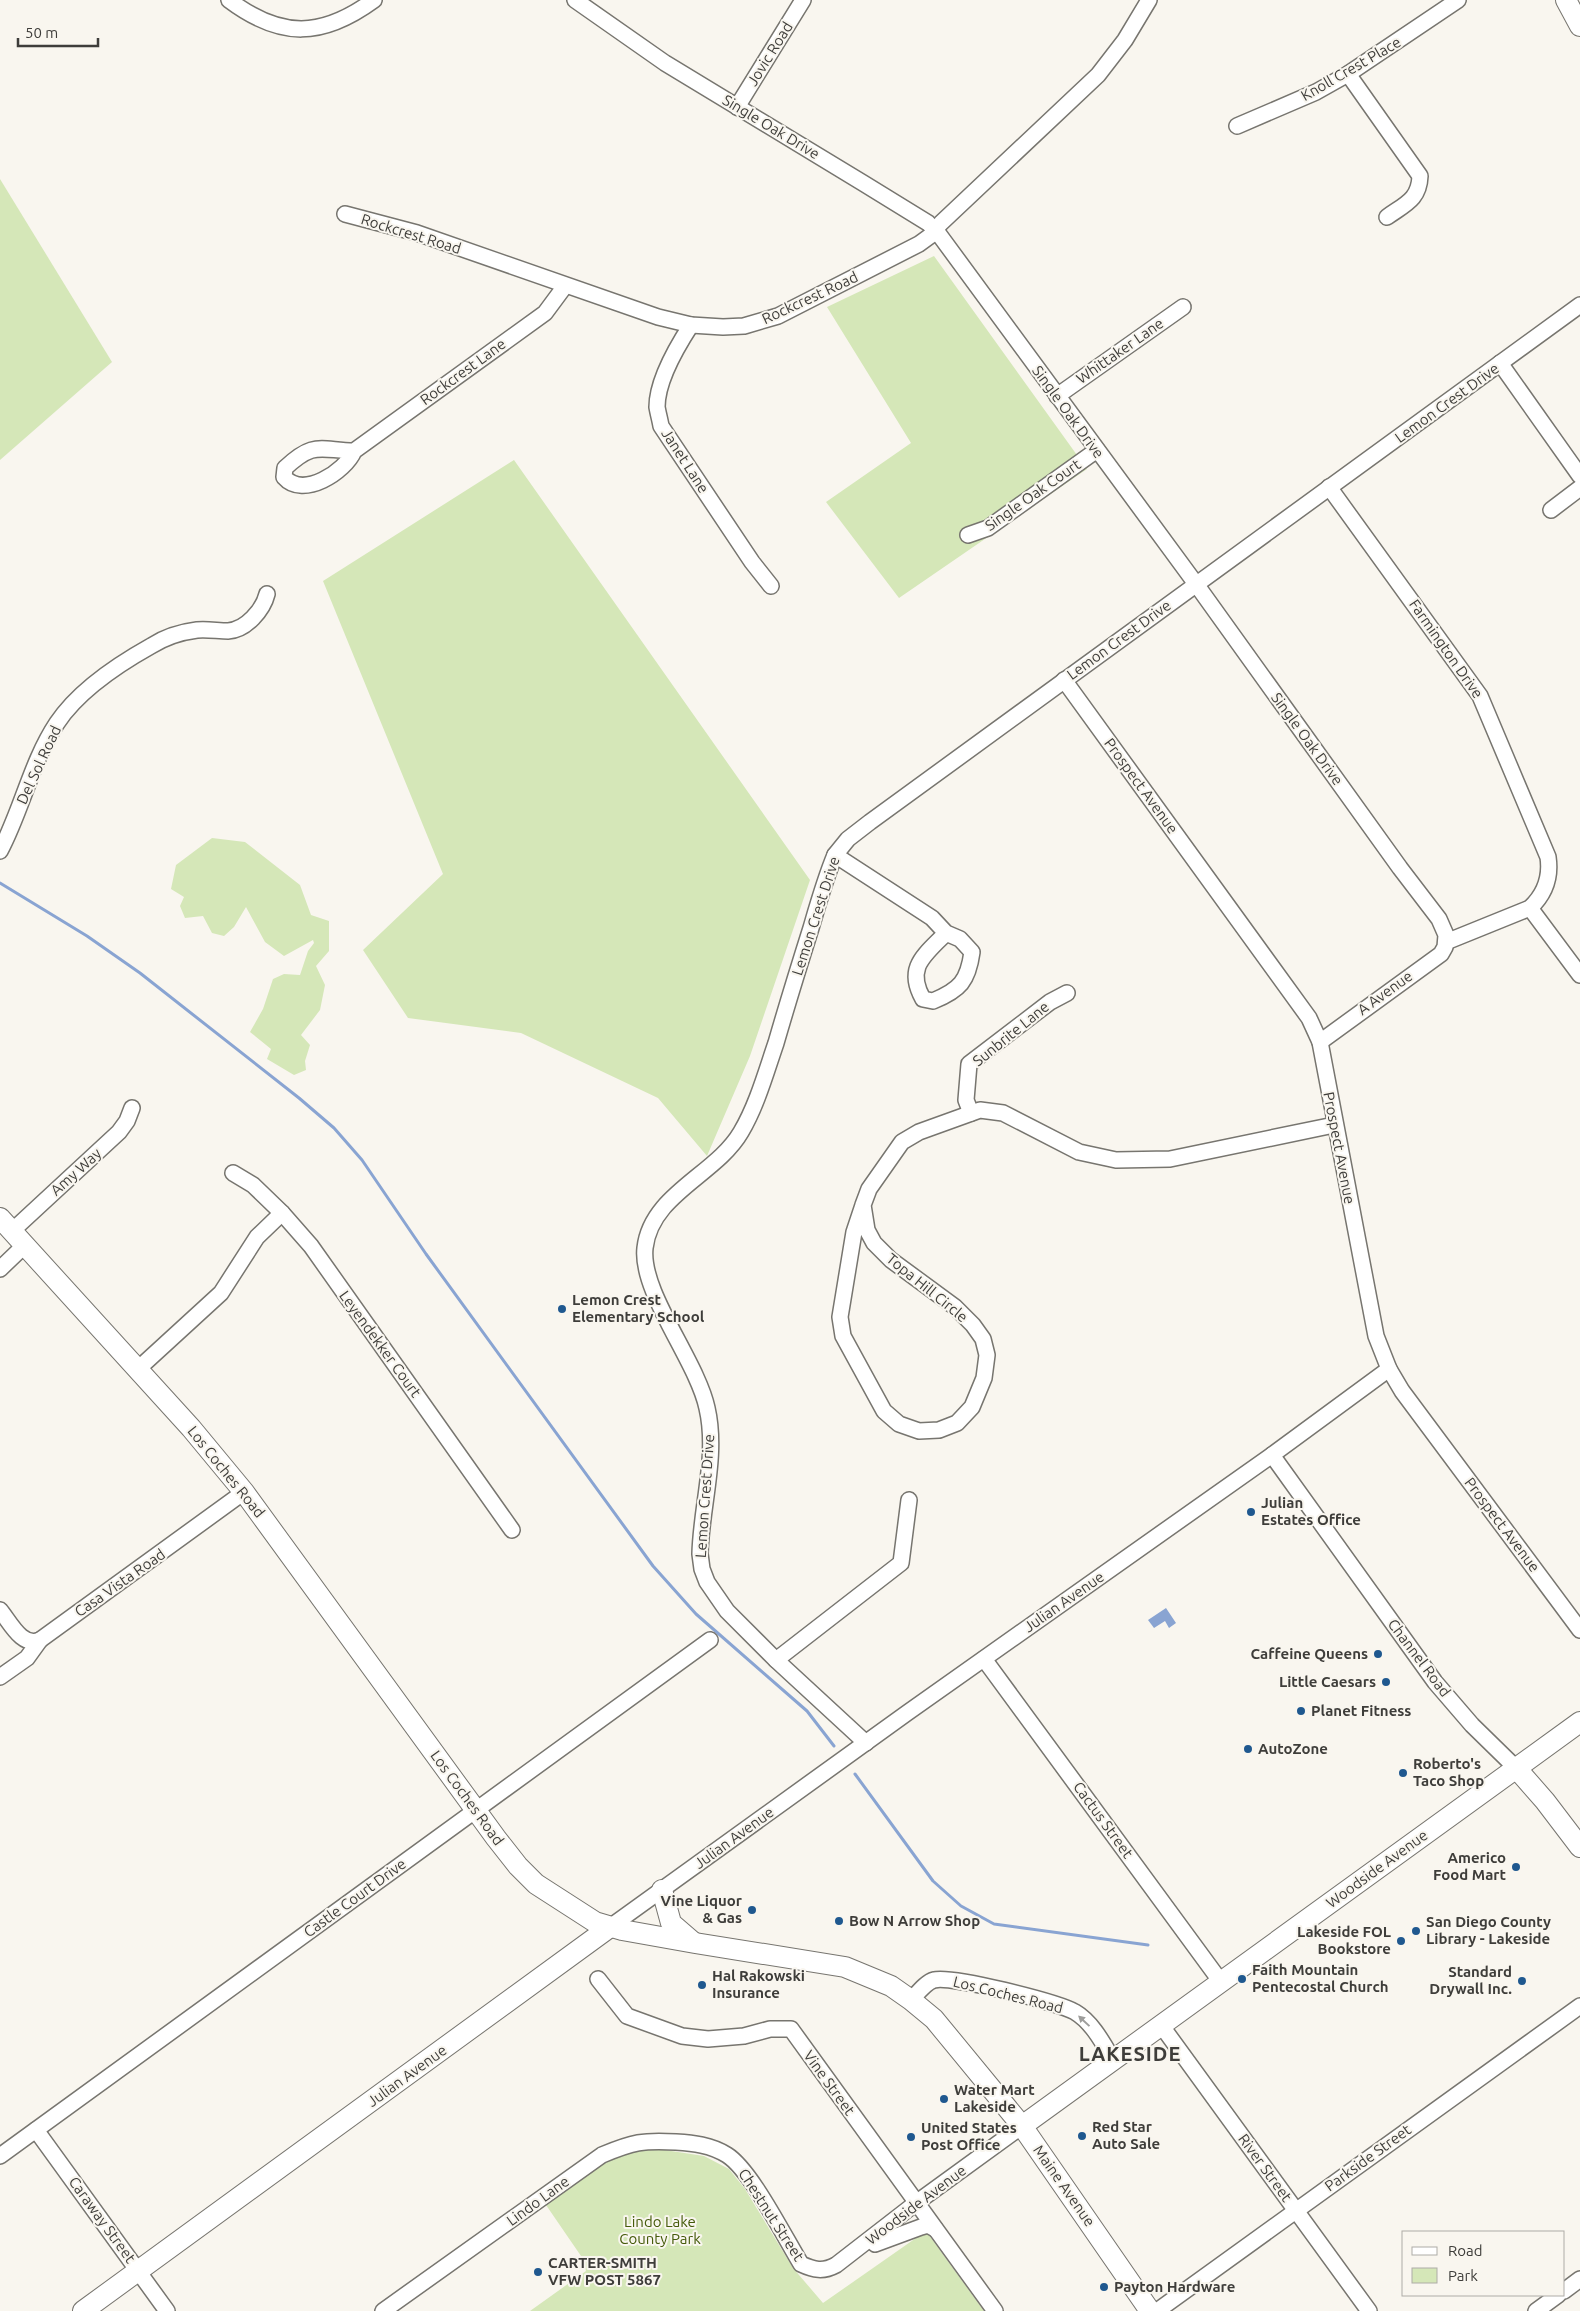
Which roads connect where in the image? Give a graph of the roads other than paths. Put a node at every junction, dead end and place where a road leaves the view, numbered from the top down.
1 (229, 0) edge
2 (374, 0) edge
3 (575, 0) edge
4 (803, 0) edge
5 (1149, 0) edge
6 (1458, 0) edge
7 (1566, 0) edge
8 (1580, 26) edge
9 (1348, 74) junction
10 (738, 107) junction
11 (1237, 126) dead end
12 (346, 214) dead end
13 (1387, 217) dead end
14 (935, 230) junction
15 (565, 286) junction
16 (1580, 305) edge
17 (1183, 307) dead end
18 (691, 325) junction
19 (1500, 363) junction
20 (1057, 396) junction
21 (1096, 450) junction
22 (354, 451) dead end
23 (1580, 476) edge
24 (1329, 487) junction
25 (1580, 488) edge
26 (1551, 510) dead end
27 (968, 535) dead end
28 (1196, 584) junction
29 (771, 586) dead end
30 (267, 594) dead end
31 (1064, 680) junction
32 (0, 851) edge
33 (835, 855) junction
34 (1530, 908) junction
35 (946, 933) junction
36 (1446, 942) junction
37 (1580, 975) edge
38 (1067, 993) dead end
39 (1320, 1042) junction
40 (132, 1108) dead end
41 (971, 1113) junction
42 (1334, 1125) junction
43 (233, 1174) dead end
44 (863, 1205) junction
45 (282, 1213) junction
46 (12, 1231) edge
47 (0, 1269) edge
48 (138, 1368) junction
49 (1389, 1369) junction
50 (1272, 1456) junction
51 (244, 1492) junction
52 (909, 1500) dead end
53 (512, 1530) dead end
54 (0, 1610) edge
55 (1580, 1630) edge
56 (40, 1640) junction
57 (710, 1640) dead end
58 (984, 1659) junction
59 (776, 1660) junction
60 (0, 1677) edge
61 (1580, 1722) edge
62 (866, 1743) junction
63 (1517, 1769) junction
64 (476, 1810) junction
65 (1580, 1848) edge
66 (662, 1890) junction
67 (610, 1927) junction
68 (695, 1943) junction
69 (598, 1979) dead end
70 (1221, 1982) junction
71 (911, 2000) junction
72 (1580, 2006) edge
73 (1161, 2025) junction
74 (1113, 2060) junction
75 (1022, 2126) junction
76 (36, 2130) junction
77 (709, 2147) joint
78 (0, 2156) edge
79 (916, 2203) junction
80 (1295, 2210) junction
81 (935, 2229) junction
82 (850, 2255) junction
83 (836, 2265) joint
84 (138, 2270) junction
85 (1580, 2278) edge
86 (1565, 2289) edge
87 (1557, 2296) edge
88 (83, 2311) edge
89 (167, 2311) edge
90 (383, 2311) edge
91 (994, 2311) edge
92 (1150, 2311) edge
93 (1157, 2311) edge
94 (1369, 2311) edge
95 (1536, 2311) edge

1 - 2 street
3 - 10 street, Single Oak Drive
4 - 10 street, Jovic Road
5 - 14 street, Rockcrest Road
6 - 9 street, Knoll Crest Place
7 - 8 main road
9 - 11 street, Knoll Crest Place
9 - 13 street
10 - 14 street, Single Oak Drive
12 - 15 street, Rockcrest Road
14 - 18 street, Rockcrest Road
14 - 20 street, Single Oak Drive
15 - 18 street, Rockcrest Road
15 - 22 street, Rockcrest Lane
16 - 19 street, Lemon Crest Drive
17 - 20 street, Whittaker Lane
18 - 29 street, Janet Lane
19 - 23 street
19 - 24 street, Lemon Crest Drive
20 - 21 street, Single Oak Drive
21 - 27 street, Single Oak Court
21 - 28 street, Single Oak Drive
24 - 28 street, Lemon Crest Drive
24 - 34 street, Farmington Drive
25 - 26 street
28 - 31 street, Lemon Crest Drive
28 - 36 street, Single Oak Drive
30 - 32 street, Del Sol Road
31 - 33 street, Lemon Crest Drive
31 - 39 street, Prospect Avenue
33 - 35 street
33 - 59 street, Lemon Crest Drive
34 - 36 street
34 - 37 street
35 - 35 street
36 - 39 street, A Avenue
38 - 41 street, Sunbrite Lane
39 - 42 street, Prospect Avenue
40 - 46 street, Amy Way
41 - 42 street, Topa Hill Circle
41 - 44 street, Topa Hill Circle
42 - 49 street, Prospect Avenue
43 - 45 street, Leyendekker Court
44 - 44 street, Topa Hill Circle
45 - 48 street
45 - 53 street, Leyendekker Court
46 - 47 street, Amy Way
46 - 48 main road, Los Coches Road
48 - 51 main road, Los Coches Road
49 - 50 street, Julian Avenue
49 - 55 street, Prospect Avenue
50 - 58 street, Julian Avenue
50 - 63 street, Channel Road
51 - 56 street, Casa Vista Road
51 - 64 main road, Los Coches Road
52 - 59 street
54 - 56 street
56 - 60 street, Casa Vista Road
57 - 64 street, Castle Court Drive
58 - 62 street, Julian Avenue
58 - 70 street, Cactus Street
59 - 62 street, Lemon Crest Drive
61 - 63 main road, Woodside Avenue
62 - 66 street, Julian Avenue
63 - 65 main road, Channel Road
63 - 70 main road, Woodside Avenue
64 - 67 main road, Los Coches Road
64 - 76 street, Castle Court Drive
66 - 67 street, Julian Avenue
66 - 68 main road
67 - 68 main road, Los Coches Road
67 - 84 main road, Julian Avenue
68 - 71 main road, Los Coches Road
69 - 79 street, Vine Street
70 - 73 main road, Woodside Avenue
74 -> 71 street, Los Coches Road
71 - 75 main road, Maine Avenue
72 - 80 street, Parkside Street
73 - 74 main road, Woodside Avenue
73 - 80 street, River Street
74 - 75 main road, Woodside Avenue
75 - 79 street, Woodside Avenue
75 - 92 main road, Maine Avenue
76 - 78 street, Castle Court Drive
76 - 84 street, Caraway Street
77 - 83 street, Chestnut Street
77 - 90 street, Lindo Lane
79 - 81 street, Vine Street
79 - 82 street, Woodside Avenue
80 - 93 street, Parkside Street
80 - 94 street, River Street
81 - 82 street
81 - 91 street, Vine Street
82 - 83 street, Woodside Avenue
84 - 88 main road, Julian Avenue
84 - 89 street, Caraway Street
85 - 86 street
87 - 95 street

